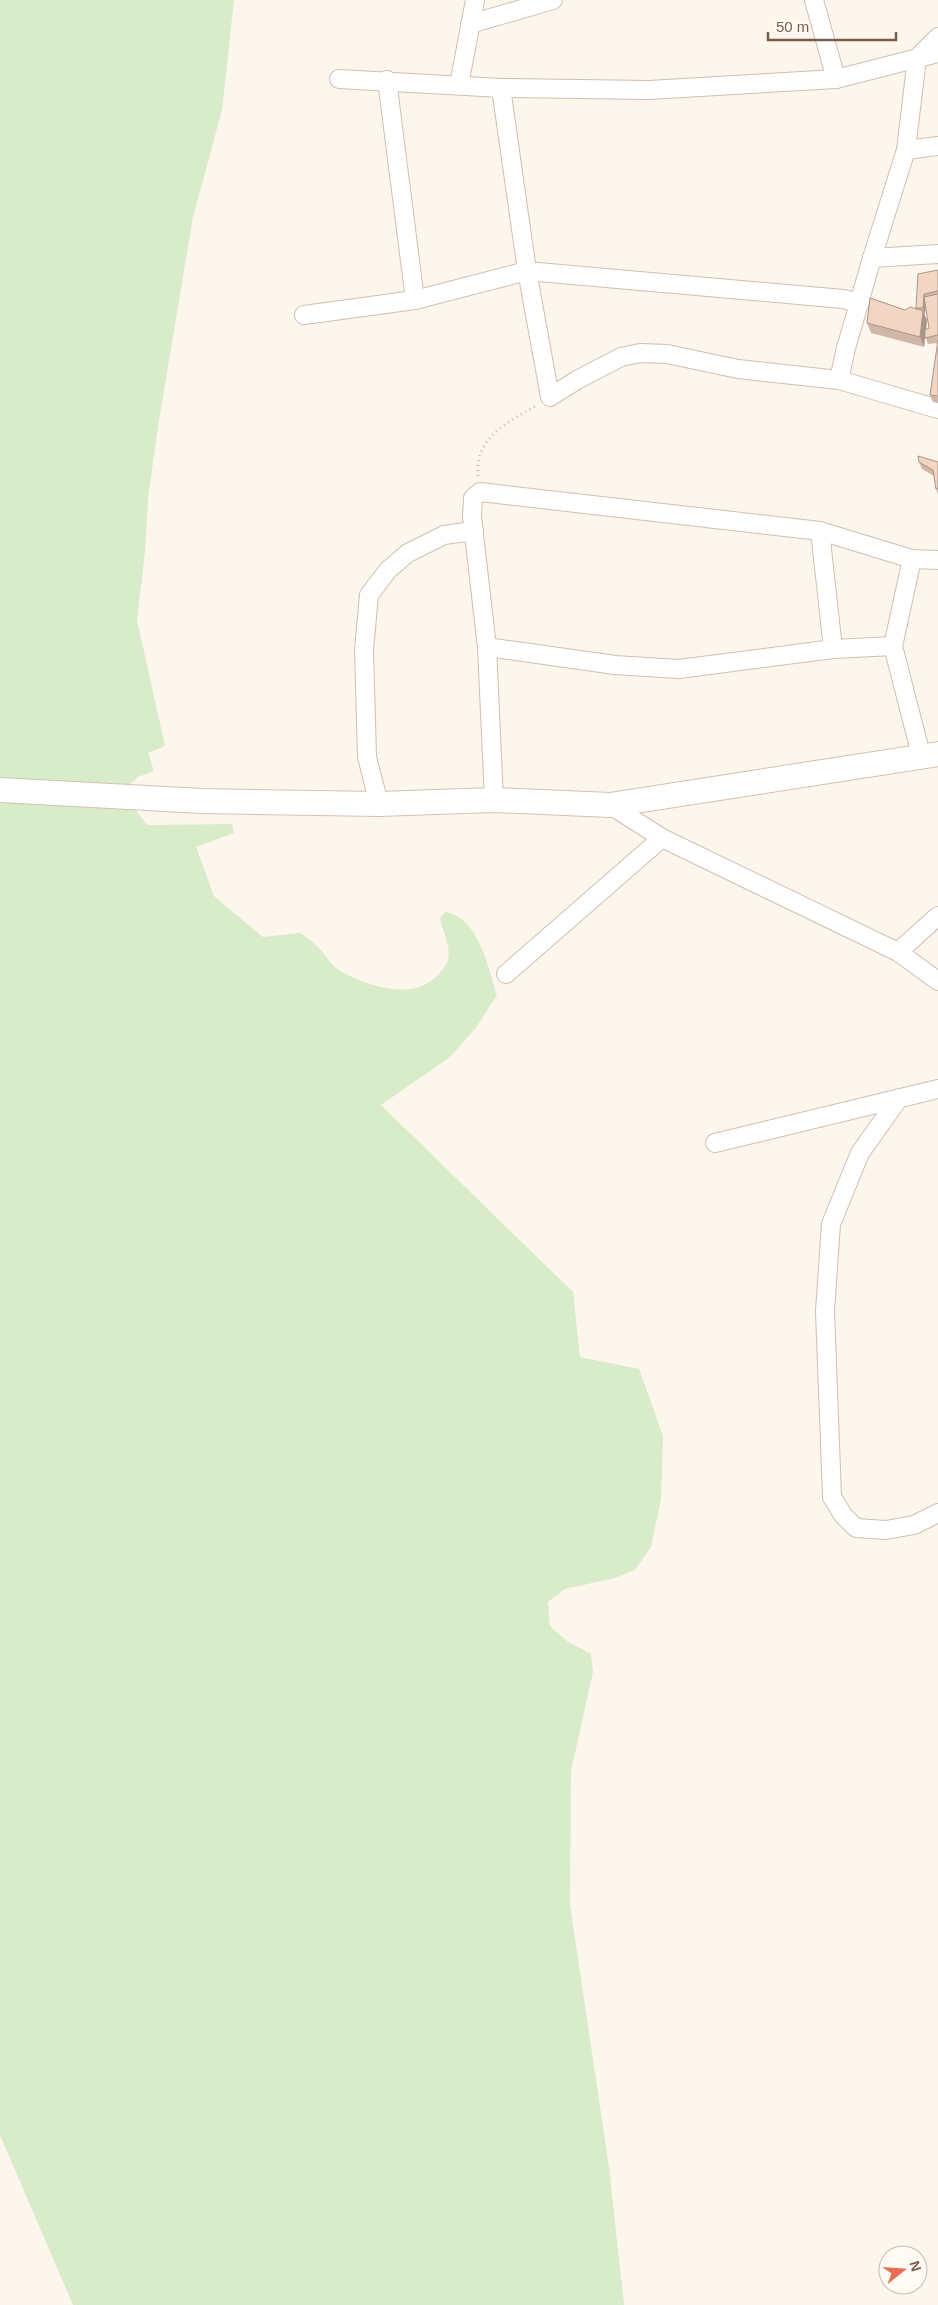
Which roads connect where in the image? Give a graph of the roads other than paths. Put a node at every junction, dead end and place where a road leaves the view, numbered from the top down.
1 (475, 0) edge
2 (553, 0) edge
3 (814, 0) edge
4 (470, 24) junction
5 (938, 37) edge
6 (938, 53) edge
7 (916, 58) junction
8 (340, 79) dead end
9 (836, 79) junction
10 (387, 80) junction
11 (459, 85) junction
12 (501, 88) junction
13 (938, 146) edge
14 (906, 150) junction
15 (938, 254) edge
16 (872, 258) junction
17 (527, 271) junction
18 (415, 300) junction
19 (860, 303) junction
20 (304, 316) dead end
21 (839, 380) junction
22 (938, 409) edge
23 (474, 531) junction
24 (820, 531) junction
25 (912, 559) junction
26 (938, 560) edge
27 (893, 646) junction
28 (487, 647) junction
29 (833, 648) junction
30 (929, 754) edge
31 (0, 790) edge
32 (494, 800) junction
33 (379, 804) junction
34 (610, 805) junction
35 (662, 838) junction
36 (938, 916) edge
37 (898, 952) junction
38 (506, 974) dead end
39 (938, 981) edge
40 (938, 1089) edge
41 (899, 1098) junction
42 (715, 1143) dead end
43 (938, 1513) edge

1 - 4 street
2 - 4 street
3 - 9 street
4 - 11 street
5 - 7 street
6 - 7 street
7 - 9 street
7 - 14 street
8 - 10 street
9 - 12 street
10 - 11 street
10 - 18 street
11 - 12 street
12 - 17 street
13 - 14 street
14 - 16 street
15 - 16 street
16 - 19 street
17 - 18 street
17 - 19 street
17 - 21 street
18 - 20 street
19 - 21 street
21 - 22 street
23 - 24 street
23 - 28 street
23 - 33 street
24 - 25 street
24 - 29 street
25 - 26 street
25 - 27 street
27 - 29 street
27 - 30 street
28 - 29 street
28 - 32 street
30 - 34 main road
31 - 33 main road
32 - 33 main road
32 - 34 main road
34 - 35 street
35 - 37 street
35 - 38 street
36 - 37 street
37 - 39 street
40 - 41 street
41 - 42 street
41 - 43 street

